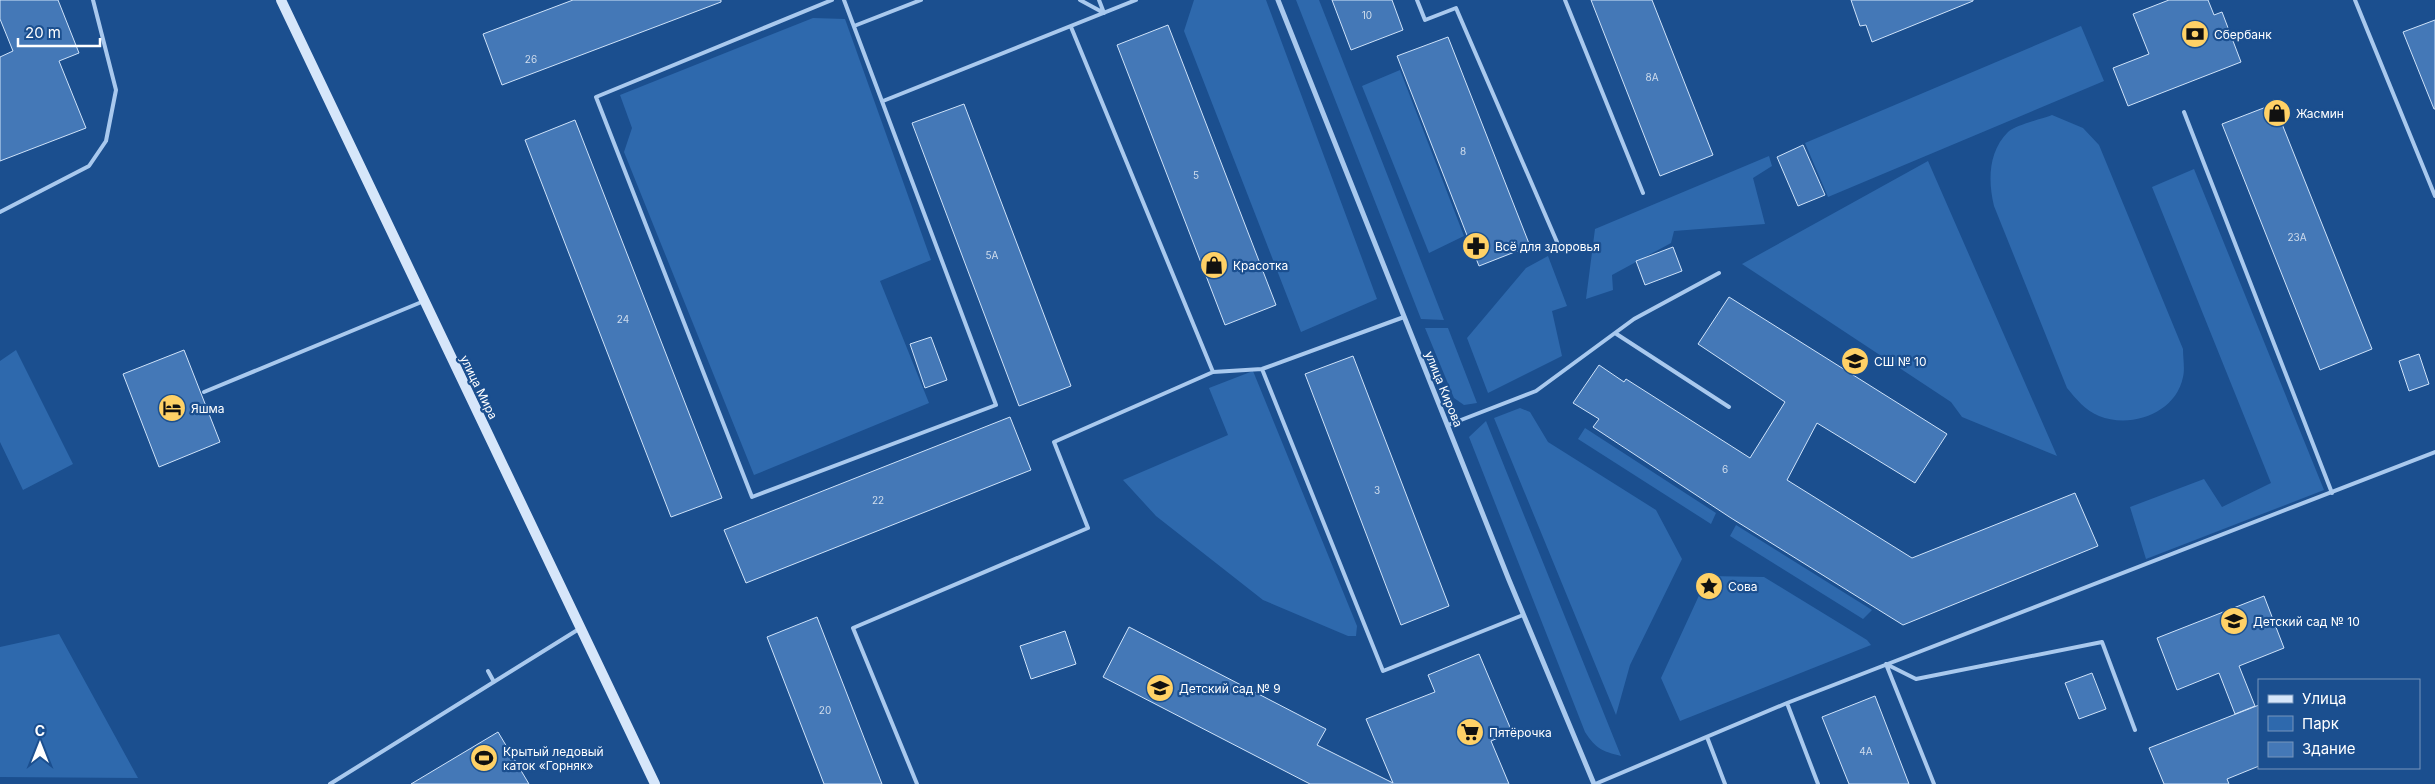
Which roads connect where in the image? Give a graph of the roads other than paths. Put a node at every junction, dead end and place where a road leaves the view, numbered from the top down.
1 (93, 0) edge
2 (281, 0) edge
3 (832, 0) edge
4 (844, 0) edge
5 (920, 0) edge
6 (1080, 0) edge
7 (1099, 0) edge
8 (1136, 0) edge
9 (1278, 0) edge
10 (1417, 0) edge
11 (1565, 0) edge
12 (2355, 0) edge
13 (911, 2) edge
14 (1104, 13) junction
15 (854, 26) junction
16 (1071, 27) junction
17 (883, 101) junction
18 (2184, 112) dead end
19 (1643, 193) dead end
20 (2435, 196) edge
21 (0, 212) edge
22 (1557, 242) dead end
23 (1719, 273) dead end
24 (424, 301) junction
25 (1404, 317) junction
26 (1615, 333) junction
27 (1262, 369) junction
28 (1213, 372) junction
29 (204, 392) dead end
30 (1729, 407) dead end
31 (1448, 425) junction
32 (2435, 452) edge
33 (2332, 492) junction
34 (1523, 615) junction
35 (580, 628) junction
36 (1886, 664) junction
37 (488, 672) dead end
38 (494, 682) junction
39 (1787, 703) junction
40 (2135, 730) dead end
41 (1707, 738) junction
42 (330, 784) edge
43 (655, 784) edge
44 (918, 784) edge
45 (1595, 784) edge
46 (1725, 784) edge
47 (1818, 784) edge
48 (1934, 784) edge

1 - 21 lane
2 - 24 main road, улица Мира
3 - 17 lane
4 - 15 lane
5 - 13 lane
6 - 14 lane
7 - 14 lane
8 - 14 lane
9 - 25 street, улица Кирова
10 - 22 lane
11 - 19 lane
12 - 20 lane
13 - 15 lane
14 - 16 lane
15 - 17 lane
16 - 17 lane
16 - 28 lane
18 - 33 lane
23 - 26 lane
24 - 29 lane
24 - 35 main road, улица Мира
25 - 27 lane
25 - 31 street, улица Кирова
26 - 30 lane
26 - 31 lane
27 - 28 lane
27 - 34 lane
28 - 44 lane
31 - 34 street, улица Кирова
32 - 33 lane
33 - 36 lane
34 - 45 street, улица Кирова
35 - 38 lane
35 - 43 main road, улица Мира
36 - 39 lane
36 - 40 lane
36 - 48 lane
37 - 38 lane
38 - 42 lane
39 - 41 lane
39 - 47 lane
41 - 45 lane
41 - 46 lane

